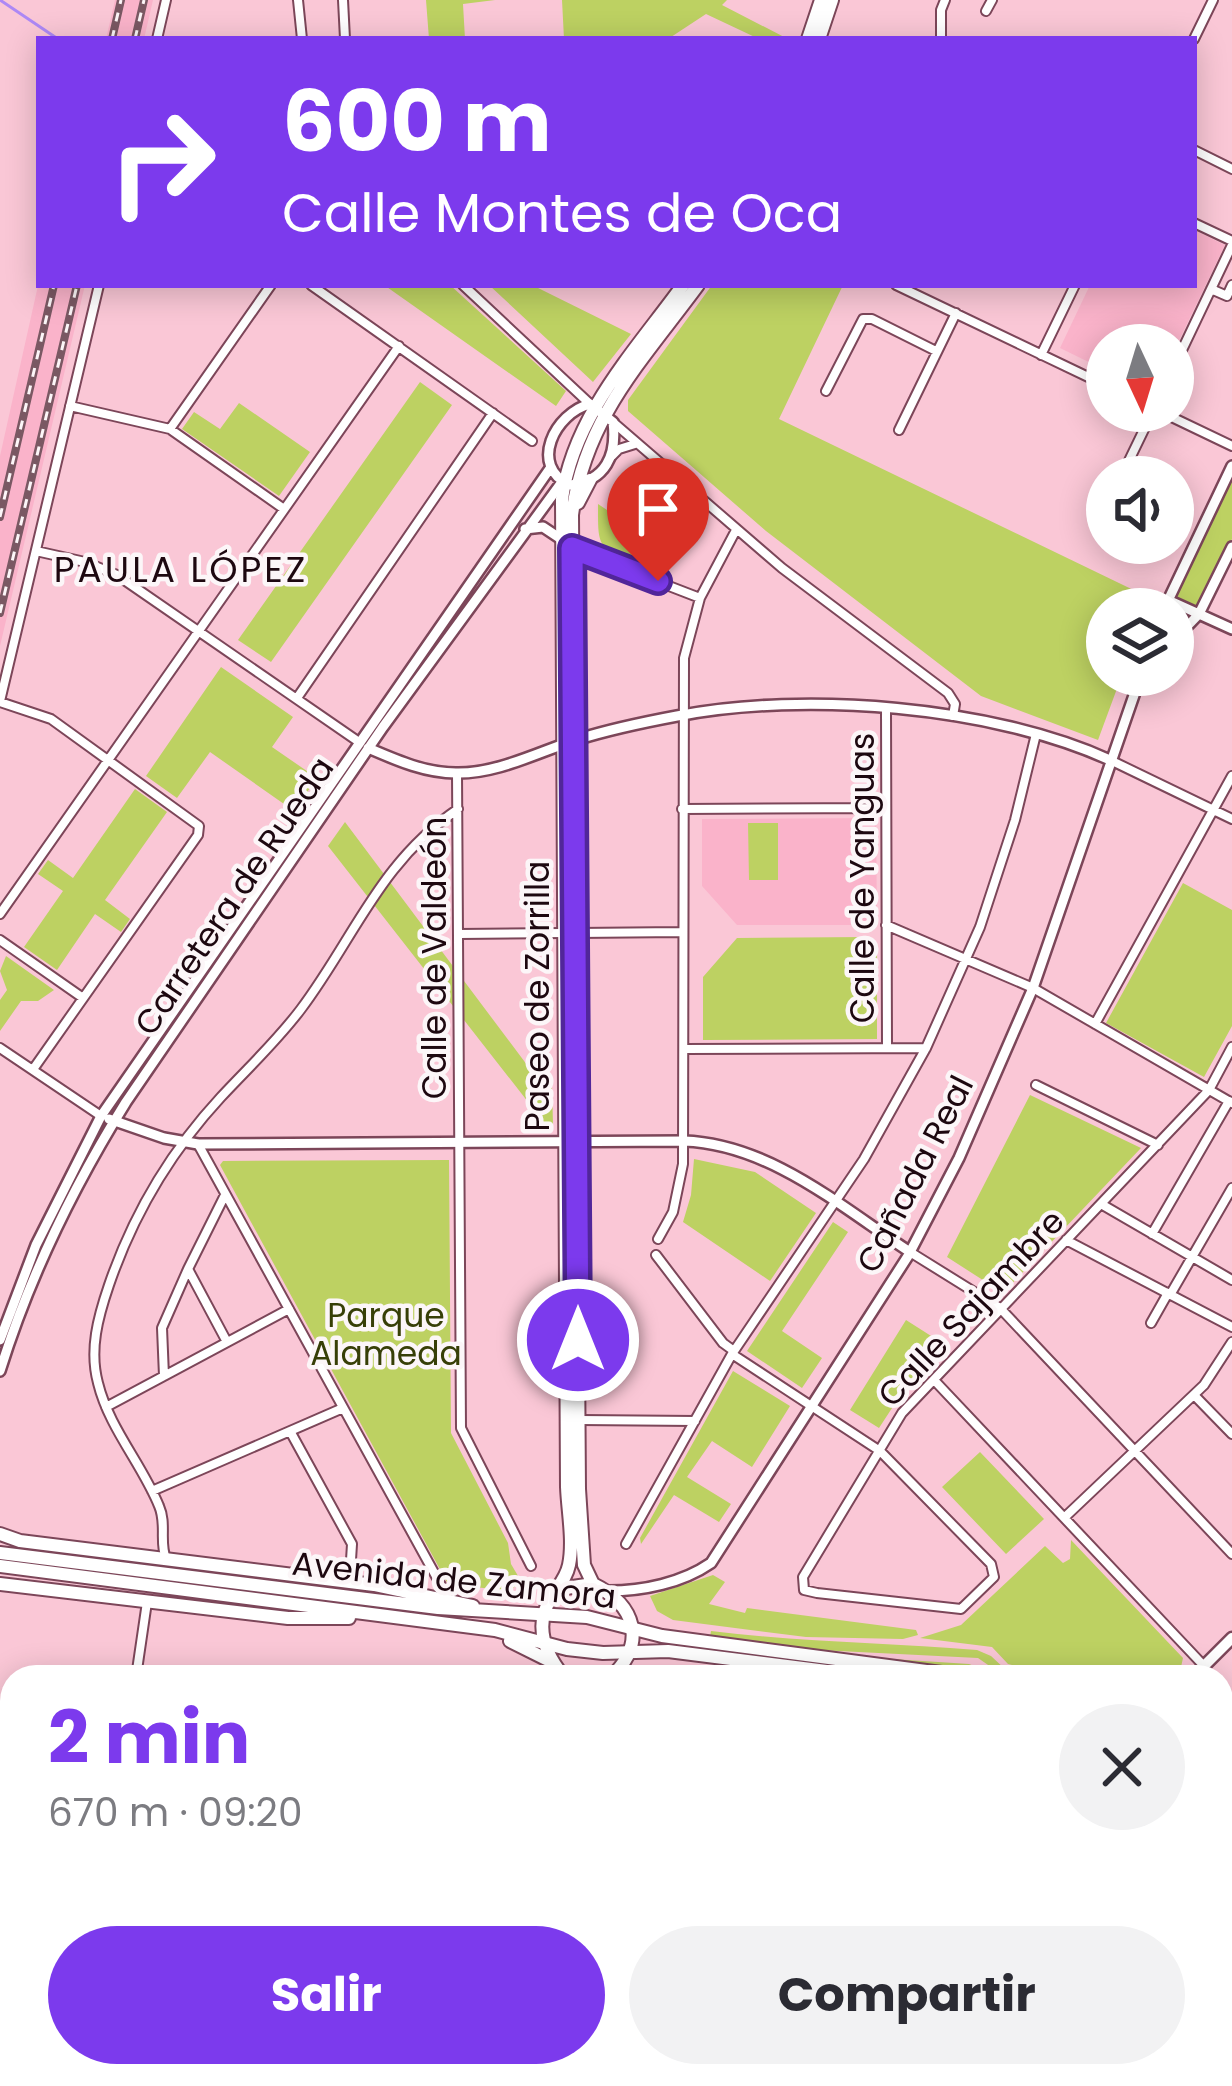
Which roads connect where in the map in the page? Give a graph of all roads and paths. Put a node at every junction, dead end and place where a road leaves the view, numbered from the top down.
1 (166, 0) edge
2 (298, 0) edge
3 (343, 0) edge
4 (821, 0) edge
5 (832, 0) edge
6 (945, 0) edge
7 (992, 0) edge
8 (1213, 0) edge
9 (986, 11) dead end
10 (158, 36) edge
11 (302, 36) edge
12 (345, 36) edge
13 (809, 36) edge
14 (820, 36) edge
15 (941, 36) edge
16 (1195, 36) edge
17 (1197, 152) edge
18 (1232, 169) edge
19 (1197, 225) edge
20 (1232, 243) edge
21 (1232, 285) edge
22 (98, 288) edge
23 (269, 288) edge
24 (314, 288) edge
25 (466, 288) edge
26 (681, 288) edge
27 (696, 288) edge
28 (902, 288) edge
29 (1074, 288) edge
30 (1211, 289) junction
31 (956, 313) junction
32 (1194, 325) edge
33 (399, 346) junction
34 (936, 351) junction
35 (1041, 355) junction
36 (1086, 376) edge
37 (826, 391) dead end
38 (578, 392) junction
39 (70, 406) junction
40 (578, 407) junction
41 (601, 411) junction
42 (493, 413) junction
43 (170, 429) junction
44 (1194, 429) edge
45 (899, 430) dead end
46 (532, 441) dead end
47 (635, 444) junction
48 (1231, 446) edge
49 (612, 457) junction
50 (551, 466) junction
51 (1232, 466) edge
52 (573, 483) junction
53 (284, 509) junction
54 (525, 529) junction
55 (736, 530) junction
56 (567, 544) junction
57 (1232, 547) edge
58 (36, 551) junction
59 (1174, 588) edge
60 (700, 598) junction
61 (1194, 613) edge
62 (1198, 614) junction
63 (1194, 618) edge
64 (1232, 629) edge
65 (197, 630) junction
66 (1135, 696) edge
67 (297, 698) junction
68 (0, 701) edge
69 (886, 708) junction
70 (682, 715) junction
71 (953, 716) junction
72 (1036, 734) junction
73 (569, 743) junction
74 (364, 745) junction
75 (108, 759) junction
76 (1110, 760) junction
77 (458, 773) junction
78 (1232, 776) edge
79 (885, 808) junction
80 (458, 809) junction
81 (682, 809) junction
82 (1214, 809) junction
83 (1232, 819) edge
84 (0, 914) edge
85 (886, 925) junction
86 (682, 932) junction
87 (570, 933) junction
88 (459, 934) junction
89 (0, 940) edge
90 (967, 961) junction
91 (1033, 988) junction
92 (83, 998) junction
93 (1095, 1024) junction
94 (887, 1047) junction
95 (1232, 1047) edge
96 (0, 1048) edge
97 (926, 1048) junction
98 (683, 1049) junction
99 (34, 1068) junction
100 (1036, 1085) dead end
101 (1209, 1090) junction
102 (1231, 1102) edge
103 (101, 1115) junction
104 (114, 1121) junction
105 (684, 1141) junction
106 (183, 1142) junction
107 (572, 1142) junction
108 (459, 1143) junction
109 (198, 1144) junction
110 (1158, 1145) junction
111 (1232, 1188) edge
112 (226, 1193) junction
113 (834, 1203) junction
114 (1101, 1204) junction
115 (1152, 1234) junction
116 (658, 1239) dead end
117 (1066, 1240) junction
118 (910, 1252) junction
119 (656, 1255) dead end
120 (1192, 1257) junction
121 (188, 1269) junction
122 (1232, 1280) edge
123 (1169, 1294) junction
124 (1000, 1308) junction
125 (289, 1309) junction
126 (1151, 1323) dead end
127 (1232, 1327) edge
128 (0, 1340) edge
129 (227, 1342) junction
130 (1232, 1342) edge
131 (733, 1353) junction
132 (0, 1371) edge
133 (164, 1376) junction
134 (934, 1380) junction
135 (1194, 1395) junction
136 (812, 1405) junction
137 (106, 1407) junction
138 (343, 1408) junction
139 (578, 1420) junction
140 (695, 1420) junction
141 (290, 1431) junction
142 (1232, 1435) edge
143 (880, 1451) junction
144 (1135, 1452) junction
145 (152, 1491) junction
146 (1065, 1517) junction
147 (0, 1534) edge
148 (626, 1544) dead end
149 (0, 1553) edge
150 (1232, 1554) edge
151 (166, 1559) junction
152 (351, 1560) dead end
153 (0, 1565) edge
154 (530, 1566) dead end
155 (0, 1584) edge
156 (593, 1584) junction
157 (204, 1586) junction
158 (558, 1589) junction
159 (608, 1591) junction
160 (640, 1591) junction
161 (448, 1598) junction
162 (147, 1602) junction
163 (491, 1612) junction
164 (543, 1615) junction
165 (387, 1618) junction
166 (630, 1620) junction
167 (456, 1627) junction
168 (1232, 1638) edge
169 (544, 1643) junction
170 (631, 1652) junction
171 (550, 1661) junction
172 (138, 1665) edge
173 (554, 1665) edge
174 (621, 1665) edge
175 (779, 1665) edge
176 (880, 1665) edge
177 (1203, 1665) edge
178 (1205, 1665) edge

1 - 10 street
2 - 11 street
3 - 12 street
4 - 13 main road
5 - 14 main road
6 - 15 street
7 - 9 street
8 - 16 street
17 - 18 street
19 - 20 street
20 - 30 street
21 - 30 street
22 - 39 street
23 - 43 street
24 - 33 street
25 - 38 street
26 - 41 main road
27 - 41 main road
28 - 31 street
29 - 35 street
30 - 32 street
31 - 34 street
31 - 35 street
33 - 42 street
33 - 53 street
34 - 37 street
34 - 45 street
35 - 36 street
38 - 40 street
38 - 41 street
39 - 43 street
39 - 58 street
40 - 41 street
40 - 50 street, Carretera de Rueda
41 - 47 street
41 - 49 street
41 - 52 main road, Paseo de Zorrilla
42 - 46 street
42 - 67 street
43 - 53 street
44 - 48 street
47 - 49 street
47 - 55 street
49 - 52 street, Carretera de Rueda
50 - 52 street
50 - 74 street, Carretera de Rueda
51 - 59 street
52 - 54 street, Carretera de Rueda
52 - 56 main road, Paseo de Zorrilla
52 - 56 main road, Paseo de Zorrilla
53 - 65 street
54 - 56 street
54 - 74 street, Carretera de Rueda
55 - 60 street
55 - 71 street
56 - 60 street
56 - 73 main road, Paseo de Zorrilla
57 - 62 street
58 - 65 street
58 - 68 street
60 - 70 street
61 - 62 street
62 - 63 street
62 - 64 street
65 - 67 street
65 - 75 street
66 - 76 street, Cañada Real
67 - 74 street
68 - 75 street
69 - 70 street
69 - 71 street
69 - 79 street, Calle de Yanguas
70 - 73 street
70 - 81 street
71 - 72 street
72 - 76 street
72 - 90 street
73 - 77 street
73 - 87 main road, Paseo de Zorrilla
74 - 77 street
74 - 103 street, Carretera de Rueda
74 - 104 street, Carretera de Rueda
75 - 84 street
75 - 92 street
76 - 82 street
76 - 91 street, Cañada Real
77 - 80 street, Calle de Valdeón
78 - 82 street
79 - 81 street
79 - 85 street, Calle de Yanguas
80 - 88 street, Calle de Valdeón
80 - 106 street
81 - 86 street
82 - 83 street
82 - 93 street
85 - 90 street
85 - 94 street, Calle de Yanguas
86 - 87 street
86 - 98 street
87 - 88 street
87 - 107 main road, Paseo de Zorrilla
88 - 108 street, Calle de Valdeón
89 - 92 street
90 - 91 street
90 - 97 street
91 - 93 street
91 - 118 street, Cañada Real
92 - 99 street
93 - 101 street
94 - 97 street
94 - 98 street
95 - 101 street, Calle Sajambre
96 - 99 street
97 - 113 street
98 - 105 street
99 - 103 street
100 - 110 street
101 - 102 street
101 - 110 street, Calle Sajambre
102 - 115 street
103 - 104 street
103 - 128 street, Carretera de Rueda
104 - 106 street
104 - 132 street, Carretera de Rueda
105 - 107 street
105 - 113 street
105 - 116 street
106 - 109 street
106 - 137 street
107 - 108 street
107 - 139 main road, Paseo de Zorrilla
107 - 158 main road, Paseo de Zorrilla
108 - 109 street
108 - 154 street, Calle de Valdeón
109 - 112 street
110 - 114 street, Calle Sajambre
111 - 120 street
112 - 121 street
112 - 125 street
113 - 118 street
113 - 131 street
114 - 115 street
114 - 117 street, Calle Sajambre
115 - 120 street
117 - 123 street
117 - 124 street, Calle Sajambre
118 - 124 street
118 - 136 street, Cañada Real
119 - 131 street
120 - 122 street
120 - 123 street
121 - 129 street
121 - 133 street
123 - 126 street
123 - 127 street
124 - 134 street, Calle Sajambre
124 - 144 street
125 - 129 street
125 - 138 street
129 - 133 street
130 - 135 street
131 - 136 street
131 - 140 street
133 - 137 street
134 - 143 street, Calle Sajambre
134 - 146 street
135 - 142 street
135 - 144 street
136 - 143 street
136 - 160 street, Cañada Real
137 - 145 street
138 - 141 street
138 - 161 street
139 - 140 street
139 - 156 main road, Paseo de Zorrilla
140 - 148 street
141 - 145 street
141 - 152 street
143 - 143 street, Calle Sajambre
144 - 146 street
144 - 150 street
145 - 151 street
146 - 177 street
147 - 151 main road
149 - 157 main road, Avenida de Zamora
151 - 161 main road
153 - 157 main road, Avenida de Zamora
155 - 162 main road
156 - 158 main road
156 - 159 main road
157 - 163 main road, Avenida de Zamora
157 - 165 main road, Avenida de Zamora
158 - 164 main road, Paseo de Zorrilla
159 - 160 street, Cañada Real
159 - 166 main road
160 - 166 street
161 - 163 main road
162 - 165 main road
162 - 172 street
163 - 164 main road, Avenida de Zamora
164 - 166 main road, Avenida de Zamora
164 - 169 main road
165 - 167 main road, Avenida de Zamora
166 - 170 main road
166 - 176 main road, Avenida de Zamora
167 - 169 main road, Avenida de Zamora
167 - 171 main road
168 - 178 main road
169 - 170 main road, Avenida de Zamora
169 - 171 main road
170 - 174 main road
170 - 175 main road, Avenida de Zamora
171 - 173 main road

